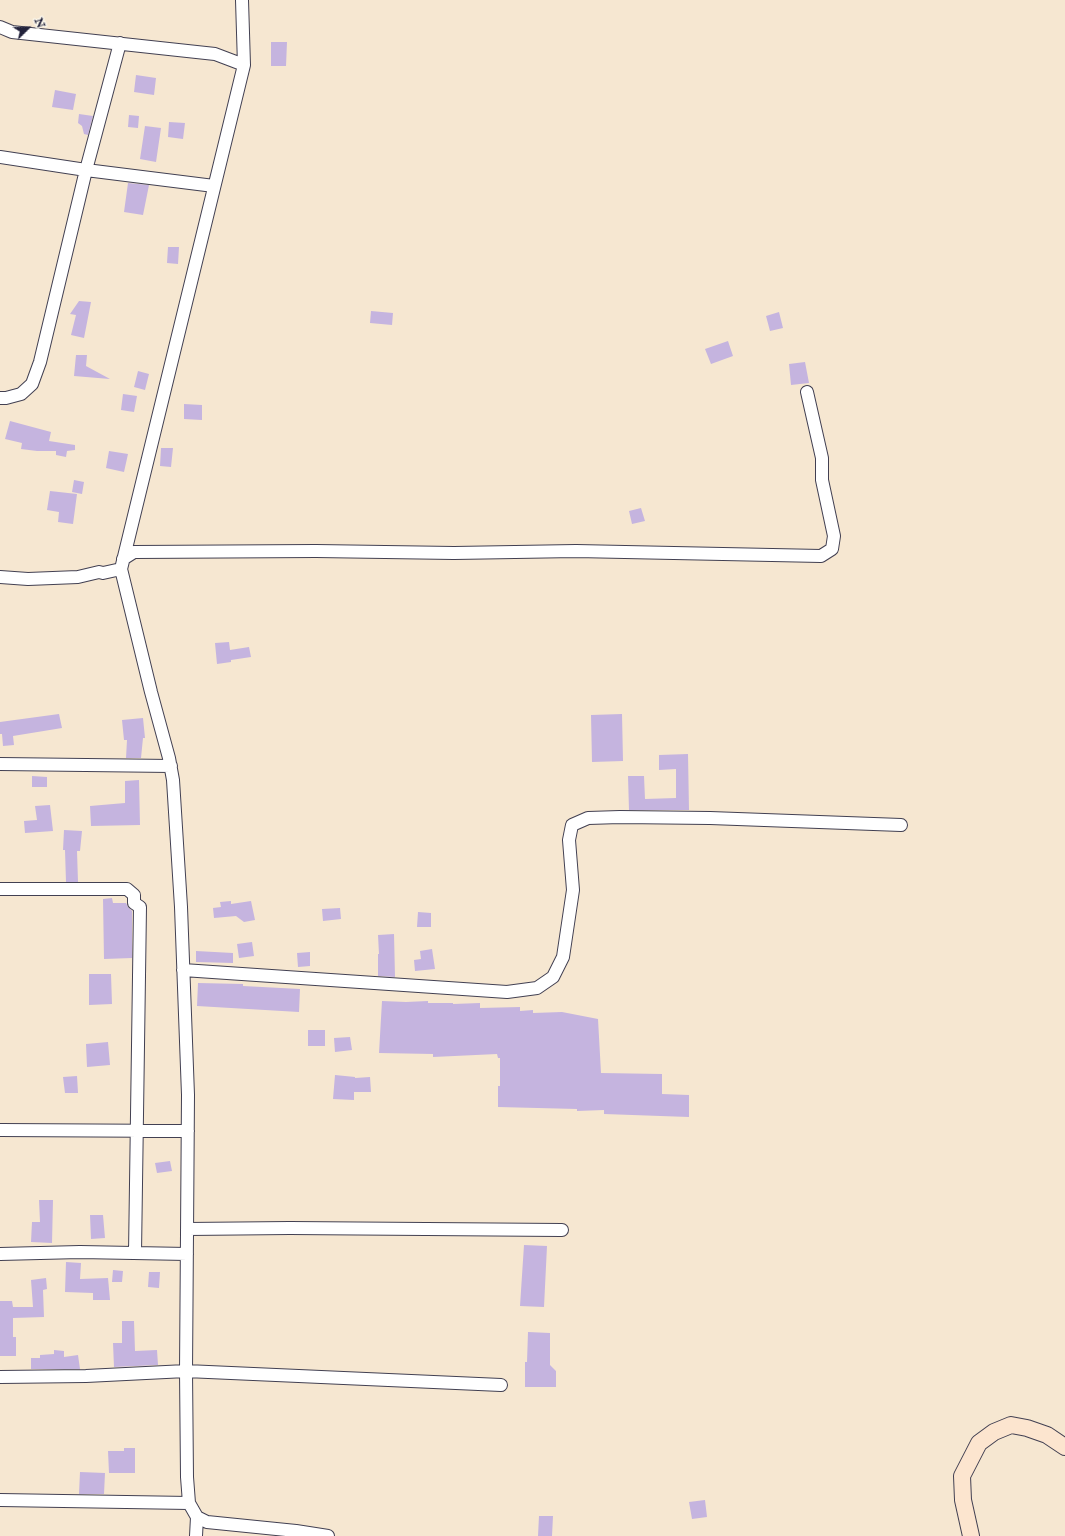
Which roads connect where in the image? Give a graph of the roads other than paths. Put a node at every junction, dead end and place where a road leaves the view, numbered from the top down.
1 (242, 0) edge
2 (0, 27) edge
3 (120, 43) junction
4 (244, 65) junction
5 (0, 157) edge
6 (86, 170) junction
7 (214, 186) junction
8 (807, 392) dead end
9 (0, 398) edge
10 (122, 564) junction
11 (0, 577) edge
12 (0, 764) edge
13 (171, 766) junction
14 (901, 825) dead end
15 (0, 889) edge
16 (183, 970) junction
17 (0, 1130) edge
18 (137, 1130) junction
19 (188, 1131) junction
20 (187, 1230) junction
21 (562, 1230) dead end
22 (135, 1253) junction
23 (0, 1254) edge
24 (187, 1254) junction
25 (186, 1371) junction
26 (0, 1377) edge
27 (501, 1385) dead end
28 (1065, 1447) edge
29 (0, 1500) edge
30 (189, 1503) junction
31 (197, 1517) junction
32 (196, 1536) edge
33 (328, 1536) edge
34 (971, 1536) edge

1 - 4 street
2 - 3 street
3 - 4 street
3 - 6 street
4 - 7 street
5 - 6 street
6 - 7 street
6 - 9 street
7 - 10 street
8 - 10 street
10 - 11 street
10 - 13 street
12 - 13 street
13 - 16 street
14 - 16 street
15 - 18 street
16 - 19 street
17 - 18 street
18 - 19 street
18 - 22 street
19 - 20 street
20 - 21 street
20 - 24 street
22 - 23 street
22 - 24 street
24 - 25 street
25 - 26 street
25 - 27 street
25 - 30 street
28 - 34 street
29 - 30 street
30 - 31 street
31 - 32 street
31 - 33 street

